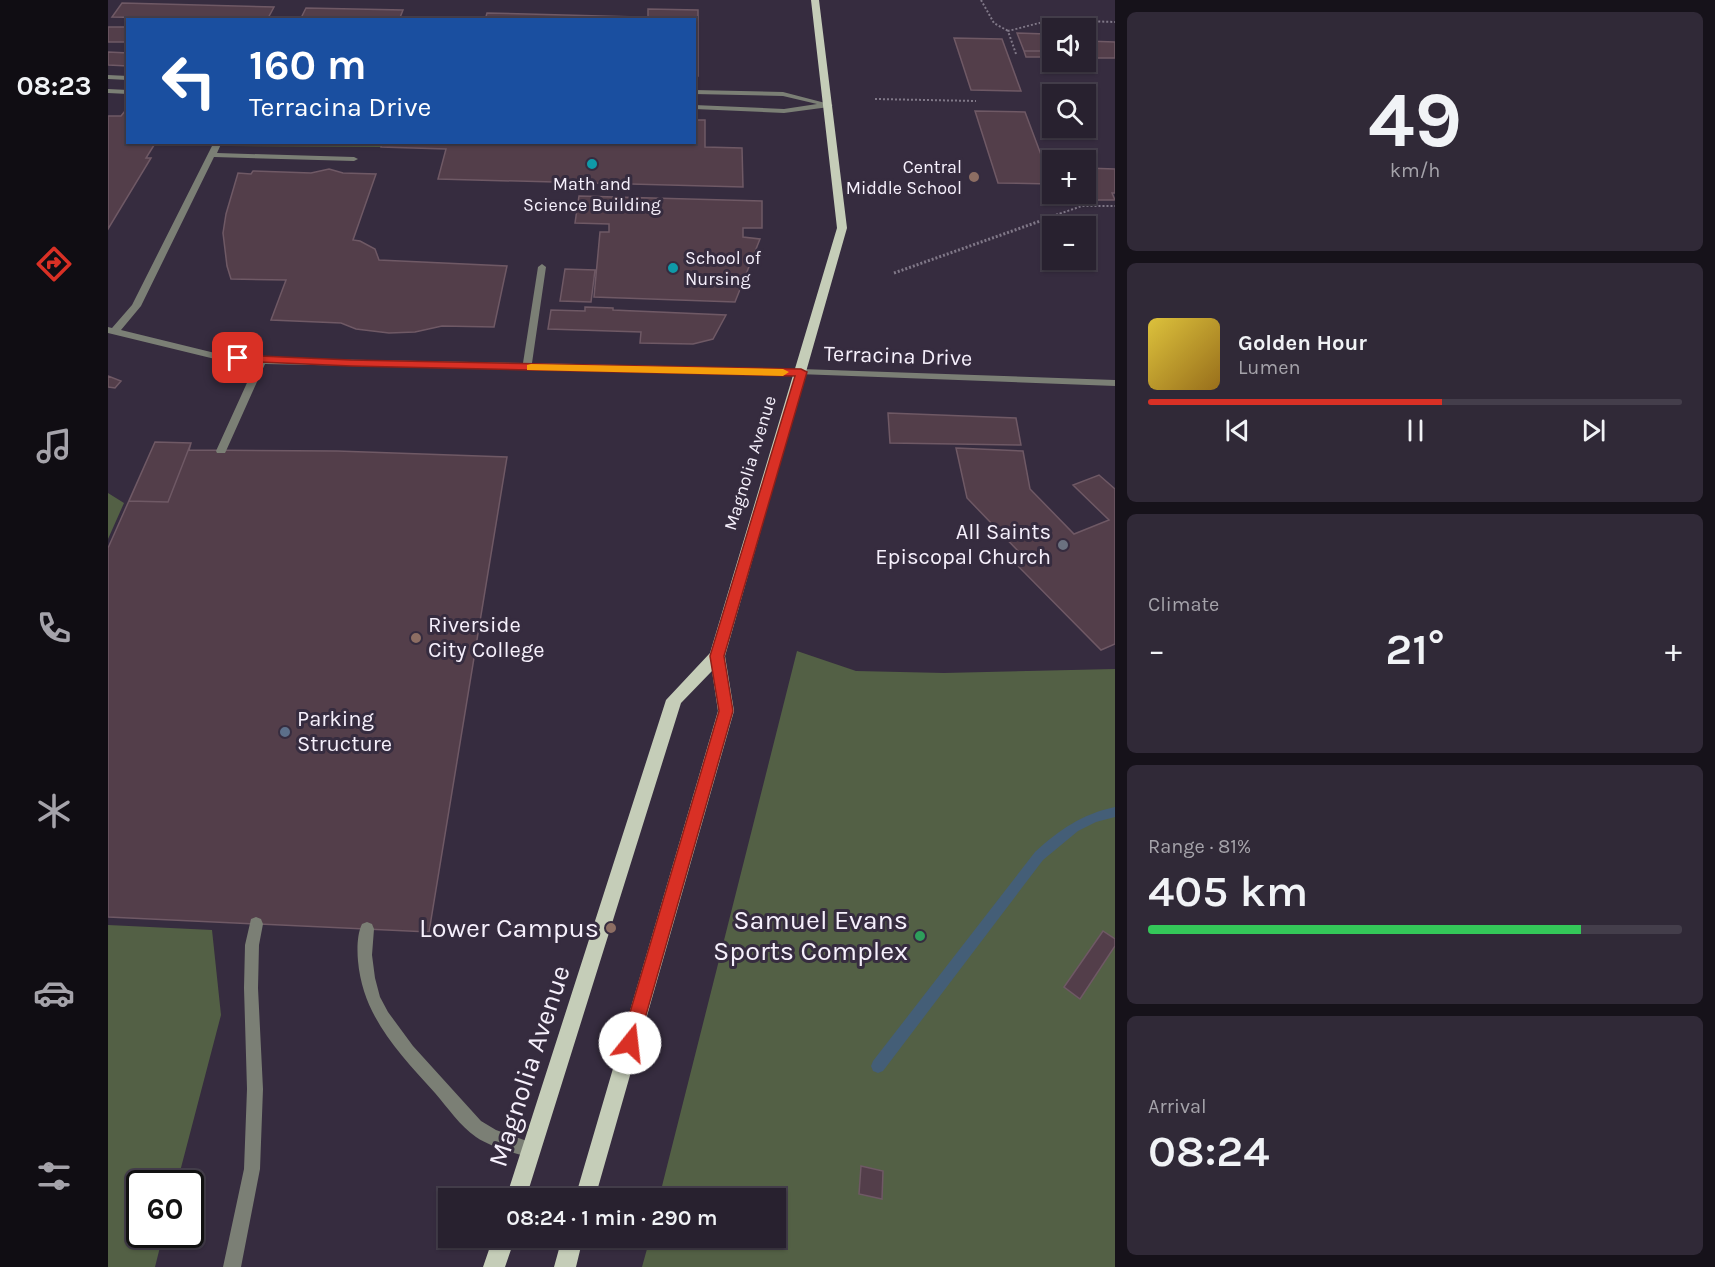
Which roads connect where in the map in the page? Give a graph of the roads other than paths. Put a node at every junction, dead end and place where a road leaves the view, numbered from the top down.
1 (814, 0) edge
2 (108, 77) edge
3 (126, 78) edge
4 (108, 91) edge
5 (126, 92) edge
6 (696, 92) edge
7 (829, 105) junction
8 (696, 107) edge
9 (217, 144) edge
10 (212, 155) junction
11 (354, 159) dead end
12 (542, 267) dead end
13 (112, 330) edge
14 (262, 361) junction
15 (527, 367) junction
16 (801, 372) junction
17 (1115, 383) edge
18 (221, 451) dead end
19 (717, 656) junction
20 (256, 924) dead end
21 (367, 928) dead end
22 (532, 1151) junction
23 (519, 1188) edge
24 (588, 1188) edge
25 (501, 1248) edge
26 (570, 1248) edge
27 (232, 1267) edge
28 (494, 1267) edge
29 (565, 1267) edge

1 - 7 main road, Magnolia Avenue
2 - 3 street
4 - 5 street
6 - 7 street
7 - 8 street
7 - 16 main road, Magnolia Avenue
9 - 10 street
10 - 11 street
10 - 13 street
12 - 15 street
13 - 14 street, Terracina Drive
14 - 15 street, Terracina Drive
14 - 18 street
15 - 16 street, Terracina Drive
16 - 17 street, Terracina Drive
16 - 19 main road, Magnolia Avenue
19 - 22 main road, Magnolia Avenue
19 - 24 main road, Magnolia Avenue
20 - 27 street
21 - 22 street
22 - 23 main road, Magnolia Avenue
25 - 28 main road
26 - 29 main road

